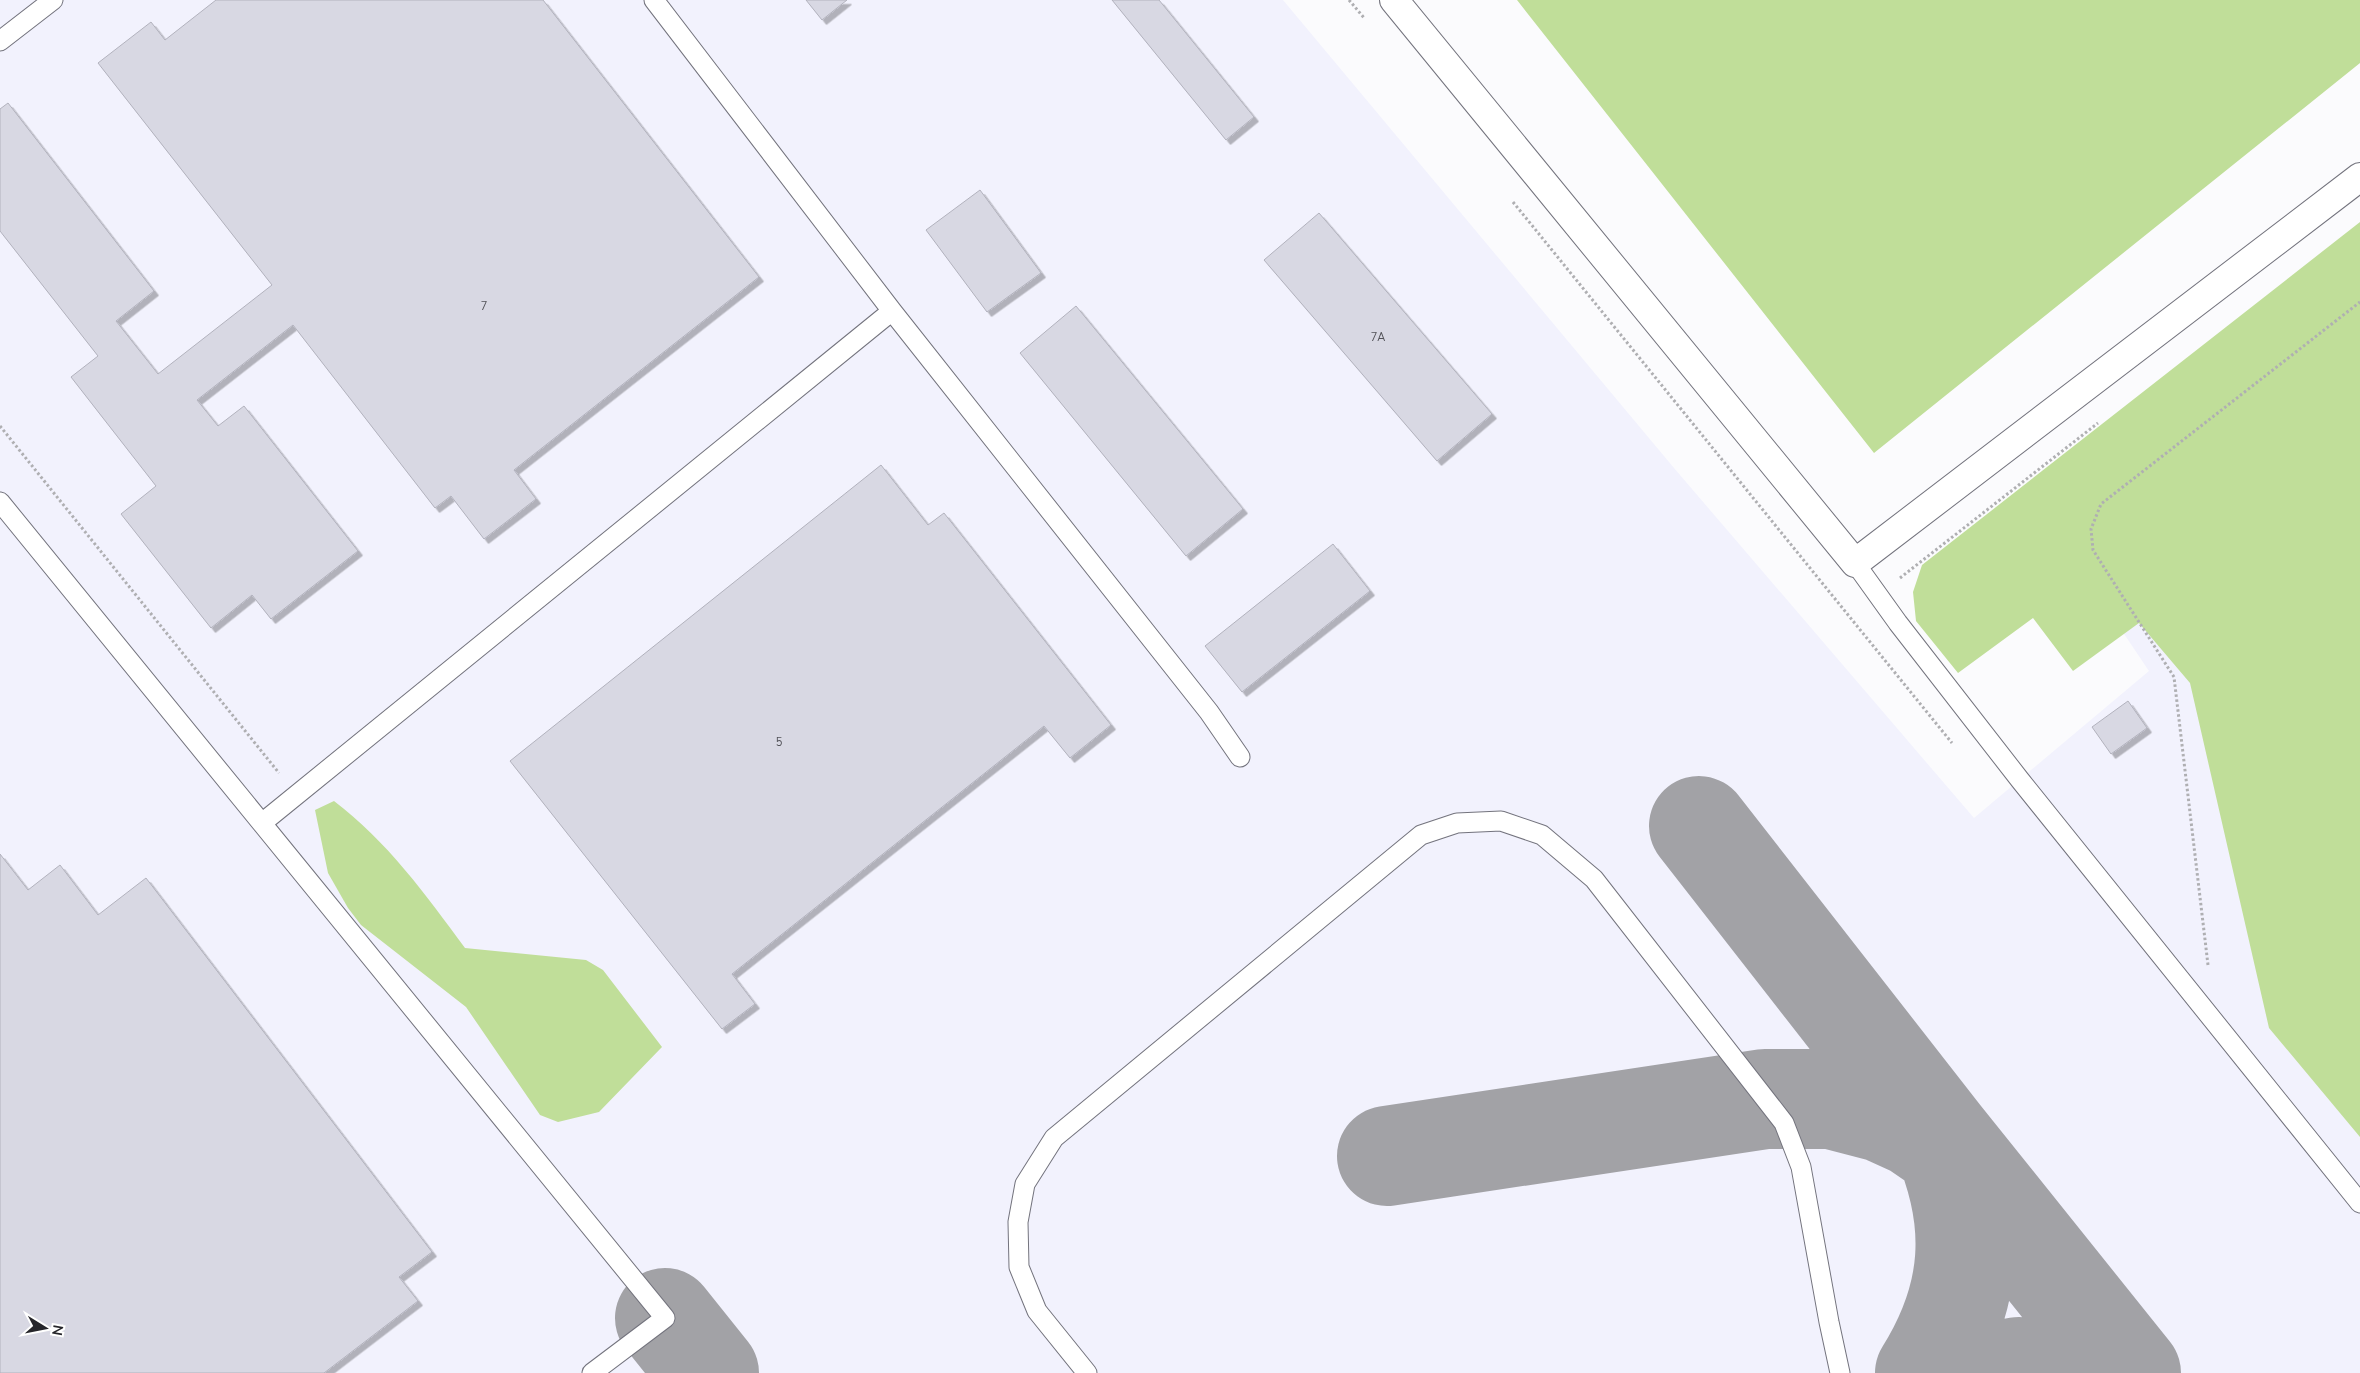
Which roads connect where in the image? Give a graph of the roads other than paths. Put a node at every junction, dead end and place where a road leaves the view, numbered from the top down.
1 (53, 0) edge
2 (654, 0) edge
3 (1394, 0) edge
4 (0, 41) edge
5 (2360, 177) edge
6 (892, 311) junction
7 (0, 502) edge
8 (1855, 563) junction
9 (1240, 757) dead end
10 (262, 823) junction
11 (2360, 1203) edge
12 (592, 1373) edge
13 (1087, 1373) edge
14 (1840, 1373) edge

1 - 4 lane
2 - 6 lane
3 - 8 street
5 - 8 street
6 - 9 lane
6 - 10 lane
7 - 10 lane
8 - 11 lane
10 - 12 lane
13 - 14 lane

